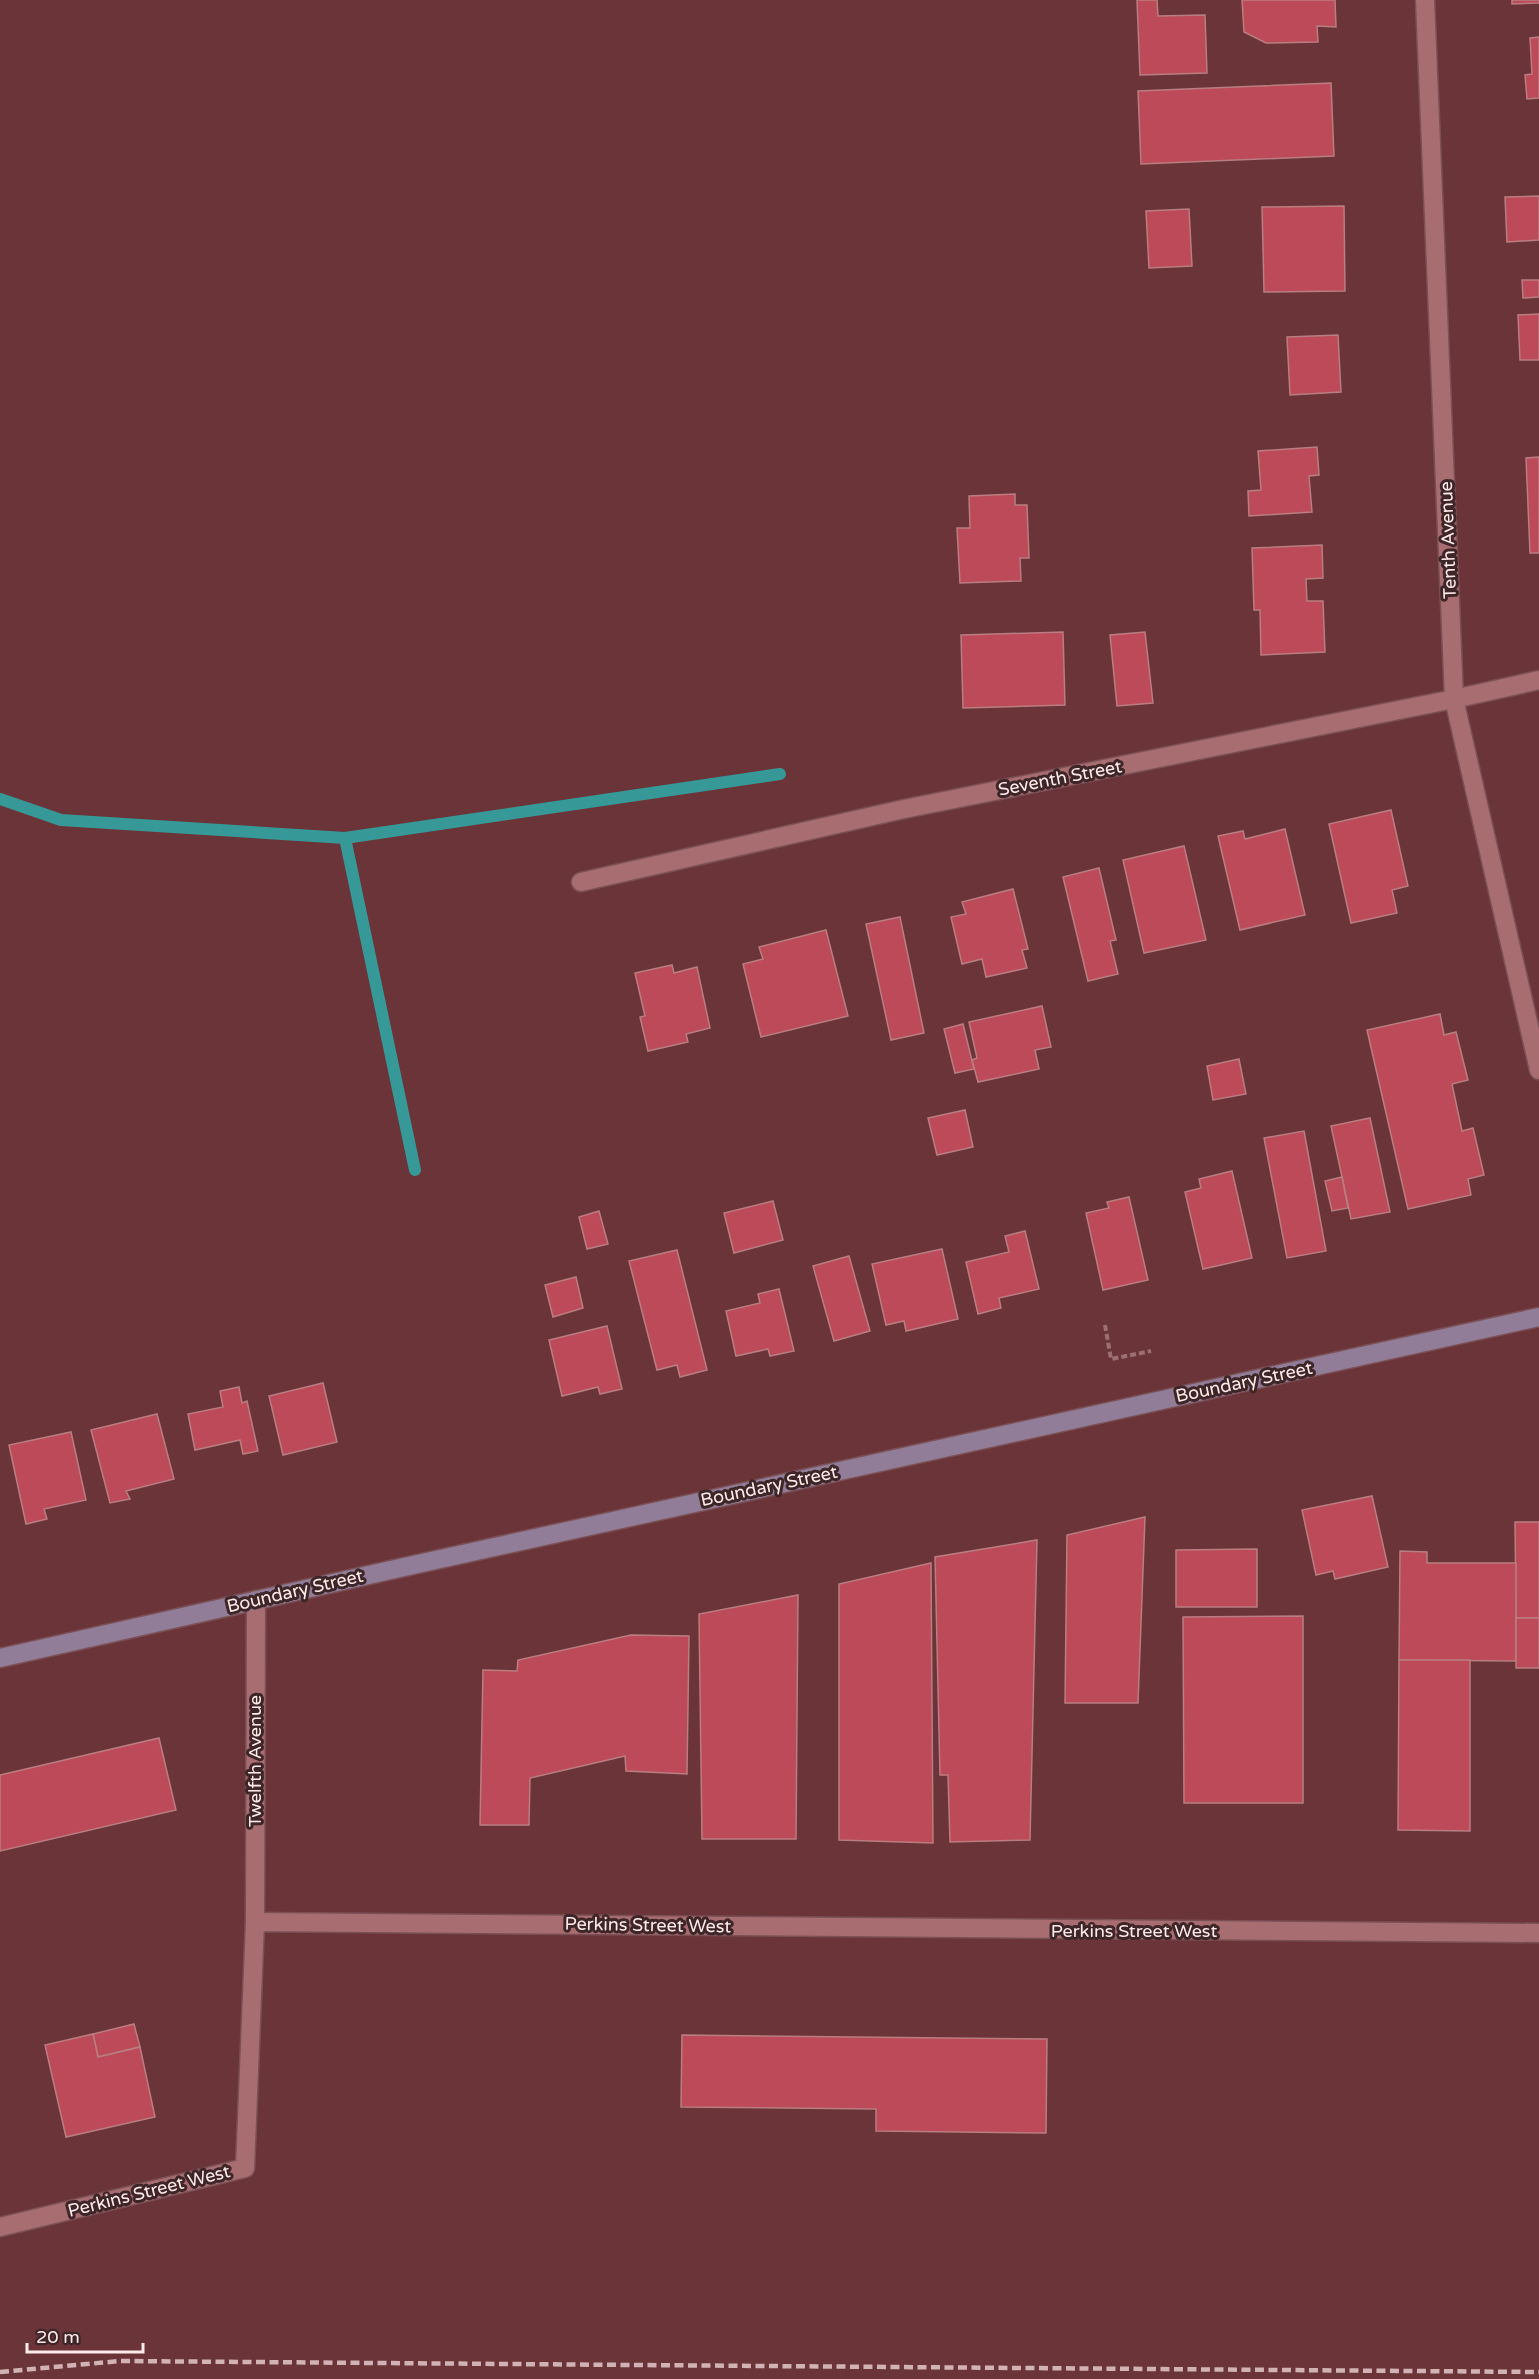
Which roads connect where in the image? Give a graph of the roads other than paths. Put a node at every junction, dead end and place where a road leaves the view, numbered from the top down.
1 (1425, 0) edge
2 (1539, 680) edge
3 (1454, 699) junction
4 (581, 882) dead end
5 (1539, 1070) edge
6 (1539, 1317) edge
7 (256, 1600) junction
8 (0, 1658) edge
9 (255, 1922) junction
10 (1539, 1933) edge
11 (0, 2227) edge

1 - 3 street, Tenth Avenue
2 - 3 street, Seventh Street
3 - 4 street, Seventh Street
3 - 5 street, Tenth Avenue
6 - 7 main road, Boundary Street
7 - 8 main road, Boundary Street
7 - 9 street, Twelfth Avenue
9 - 10 street, Perkins Street West
9 - 11 street, Perkins Street West

